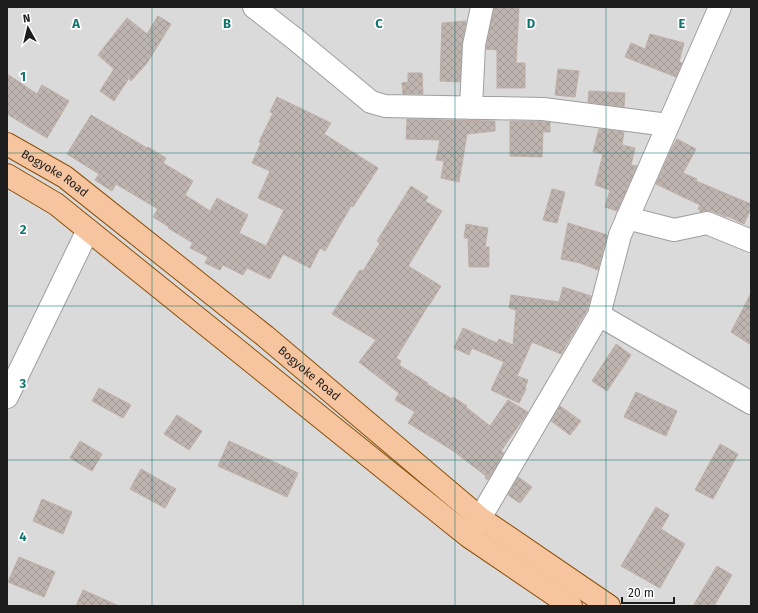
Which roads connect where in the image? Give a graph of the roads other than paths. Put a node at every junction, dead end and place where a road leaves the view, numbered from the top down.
1 (254, 7) edge
2 (482, 7) edge
3 (720, 7) edge
4 (470, 108) junction
5 (668, 125) junction
6 (7, 144) edge
7 (7, 174) edge
8 (628, 218) junction
9 (88, 230) junction
10 (751, 241) edge
11 (599, 315) junction
12 (7, 397) edge
13 (751, 403) edge
14 (474, 527) junction
15 (571, 606) edge
16 (609, 606) edge

1 - 4 street
2 - 4 street
3 - 5 street
4 - 5 street
5 - 8 street
6 - 14 main road, Bogyoke Road
7 - 9 main road, Bogyoke Road
8 - 10 street
8 - 11 street
9 - 12 street
9 - 14 main road, Bogyoke Road
11 - 13 street
11 - 14 street
14 - 15 main road, Bogyoke Road
14 - 16 main road, Bogyoke Road

